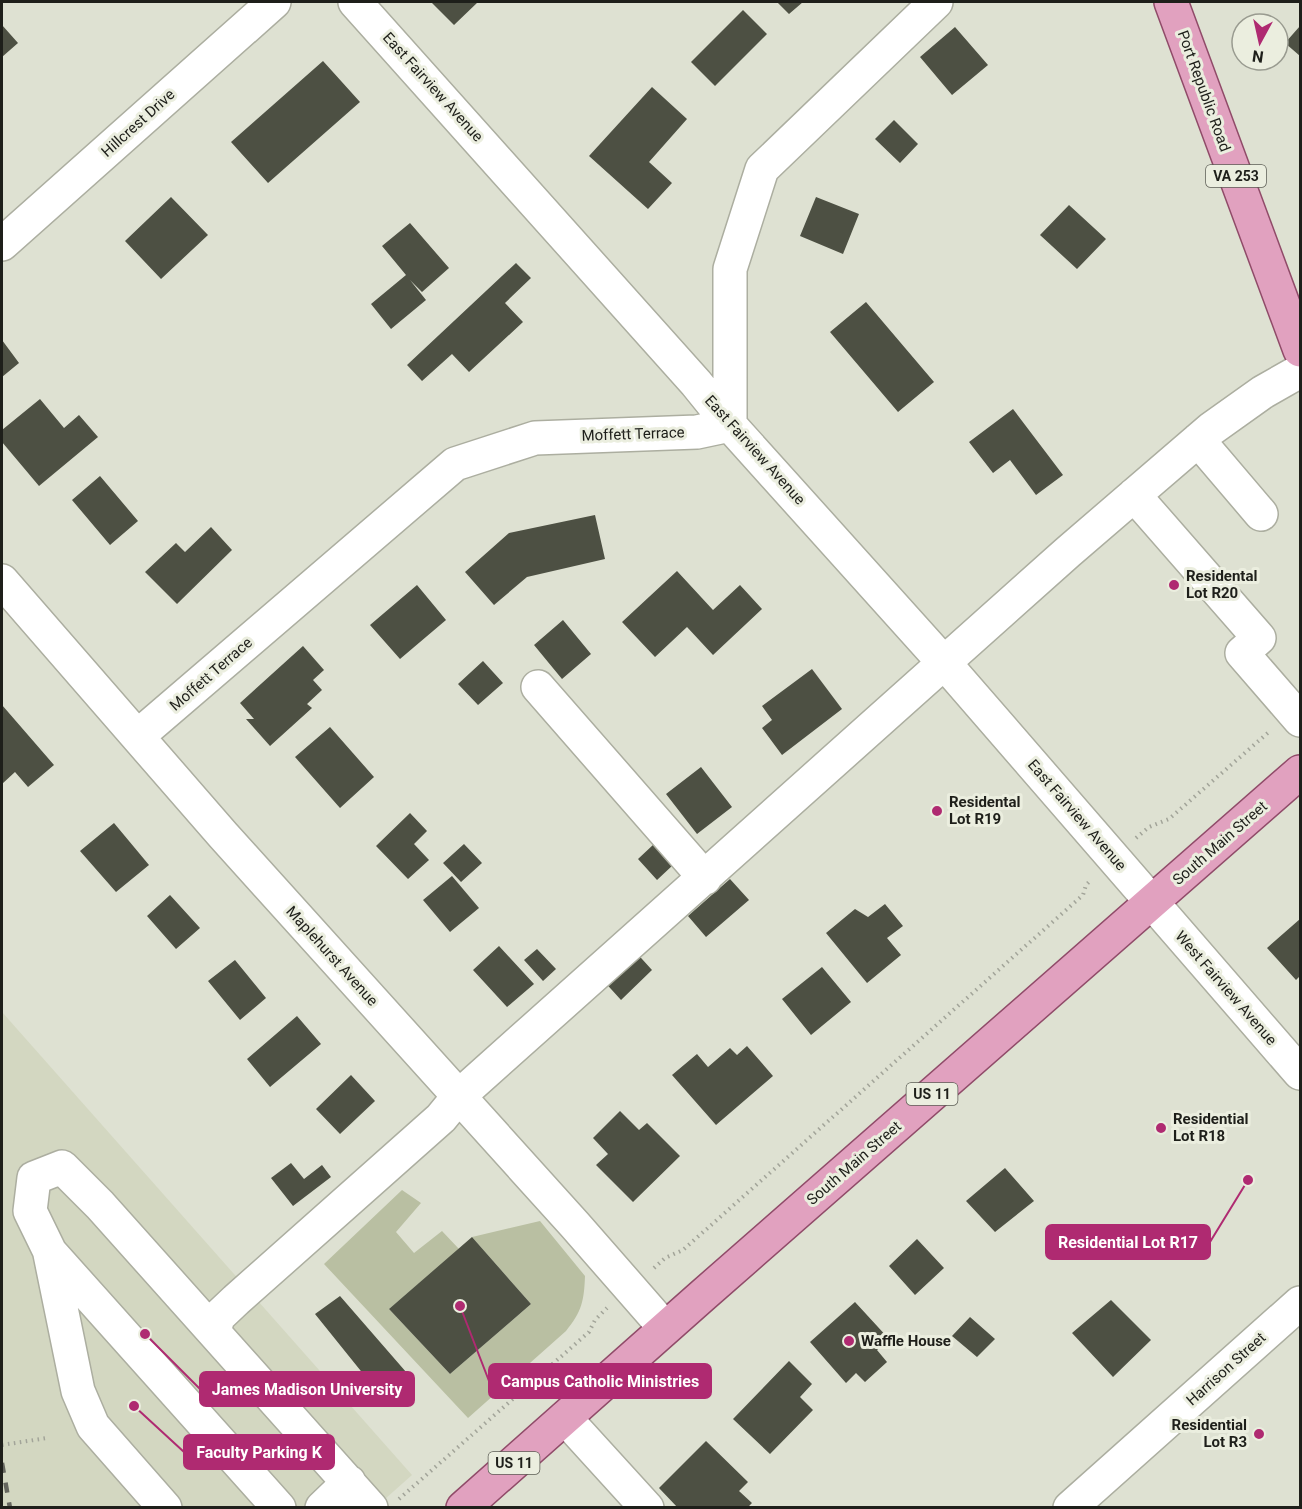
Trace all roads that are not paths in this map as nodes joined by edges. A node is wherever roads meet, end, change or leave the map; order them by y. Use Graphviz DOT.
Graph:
graph roads {
  1 [pos="274,2"];
  2 [pos="355,2"];
  3 [pos="936,2"];
  4 [pos="1171,2"];
  5 [pos="2,244"];
  6 [pos="1300,350"];
  7 [pos="1300,371"];
  8 [pos="730,425"];
  9 [pos="1198,440"];
  10 [pos="1134,495"];
  11 [pos="1261,514"];
  12 [pos="2,581"];
  13 [pos="944,662"];
  14 [pos="538,687"];
  15 [pos="1297,715"];
  16 [pos="138,736"];
  17 [pos="1300,772"];
  18 [pos="705,878"];
  19 [pos="1152,902"];
  20 [pos="1300,1073"];
  21 [pos="459,1096"];
  22 [pos="50,1252"];
  23 [pos="1300,1303"];
  24 [pos="665,1328"];
  25 [pos="214,1332"];
  26 [pos="565,1418"];
  27 [pos="349,1482"];
  28 [pos="385,1504"];
  29 [pos="165,1508"];
  30 [pos="279,1508"];
  31 [pos="322,1508"];
  32 [pos="463,1508"];
  33 [pos="647,1508"];
  34 [pos="1070,1508"];
  1 -- 5 [label="street, Hillcrest Drive"];
  2 -- 8 [label="street, East Fairview Avenue"];
  3 -- 8 [label="street"];
  4 -- 6 [label="main road, Port Republic Road / VA 253"];
  7 -- 9 [label="street"];
  8 -- 13 [label="street, East Fairview Avenue"];
  8 -- 16 [label="street, Moffett Terrace"];
  9 -- 10 [label="street"];
  9 -- 11 [label="street"];
  10 -- 13 [label="street"];
  10 -- 15 [label="street"];
  12 -- 16 [label="street, Maplehurst Avenue"];
  13 -- 18 [label="street"];
  13 -- 19 [label="street, East Fairview Avenue"];
  14 -- 18 [label="street"];
  16 -- 21 [label="street, Maplehurst Avenue"];
  17 -- 19 [label="main road, South Main Street / US 11"];
  18 -- 21 [label="street"];
  19 -- 20 [label="street, West Fairview Avenue"];
  19 -- 24 [label="main road, South Main Street / US 11"];
  21 -- 24 [label="street, Maplehurst Avenue"];
  21 -- 25 [label="street"];
  22 -- 25 [label="street"];
  22 -- 29 [label="street"];
  22 -- 30 [label="street"];
  23 -- 34 [label="street, Harrison Street"];
  24 -- 26 [label="main road, South Main Street / US 11"];
  25 -- 27 [label="street"];
  26 -- 32 [label="main road, South Main Street / US 11"];
  26 -- 33 [label="street"];
  27 -- 28 [label="street"];
  27 -- 31 [label="street"];
}
